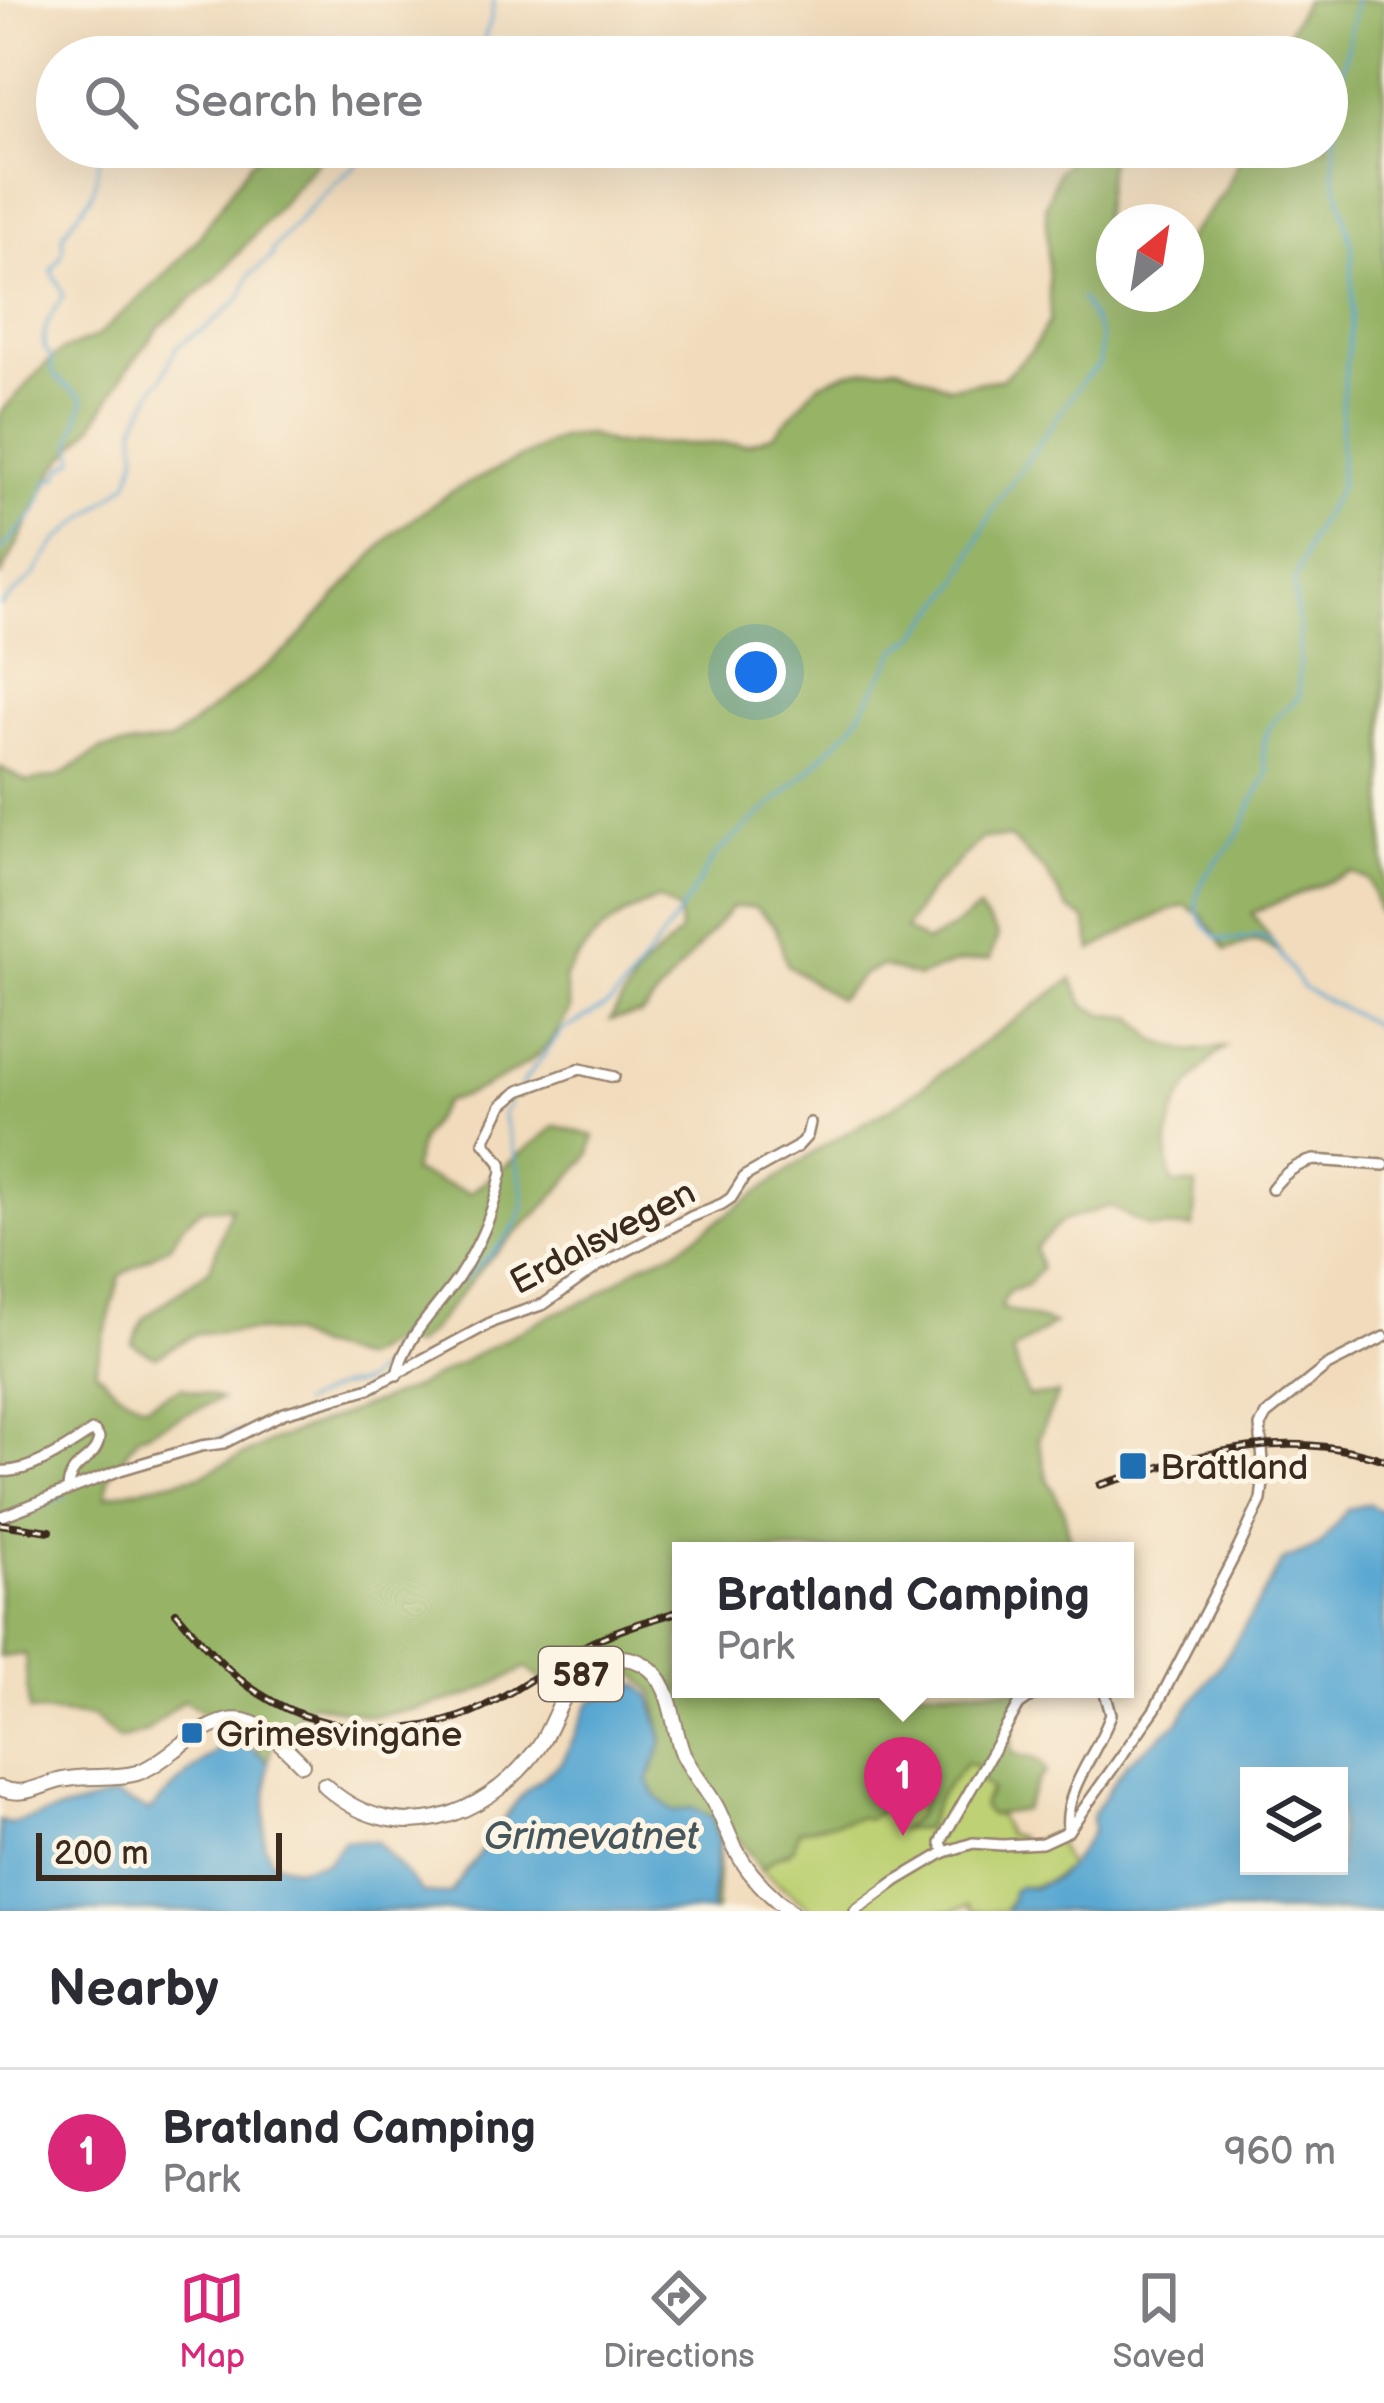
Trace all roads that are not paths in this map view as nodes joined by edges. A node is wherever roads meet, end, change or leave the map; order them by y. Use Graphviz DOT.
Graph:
graph roads {
  1 [pos="614,1077"];
  2 [pos="810,1123"];
  3 [pos="1384,1165"];
  4 [pos="1272,1189"];
  5 [pos="1384,1336"];
  6 [pos="397,1375"];
  7 [pos="0,1471"];
  8 [pos="68,1489"];
  9 [pos="0,1517"];
  10 [pos="1030,1698"];
  11 [pos="1107,1698"];
  12 [pos="302,1764"];
  13 [pos="324,1785"];
  14 [pos="0,1788"];
  15 [pos="1068,1831"];
  16 [pos="945,1852"];
  17 [pos="790,1911"];
  18 [pos="855,1911"];
  1 -- 6 [label="street, Erdalsvegen"];
  2 -- 6 [label="street, Erdalsvegen"];
  3 -- 4 [label="street"];
  5 -- 15 [label="street"];
  6 -- 8 [label="street, Erdalsvegen"];
  7 -- 8 [label="street"];
  8 -- 9 [label="street, Erdalsvegen"];
  10 -- 16 [label="street"];
  11 -- 15 [label="street"];
  12 -- 14 [label="main road"];
  13 -- 17 [label="main road, 587"];
  15 -- 16 [label="street"];
  16 -- 18 [label="street"];
}
